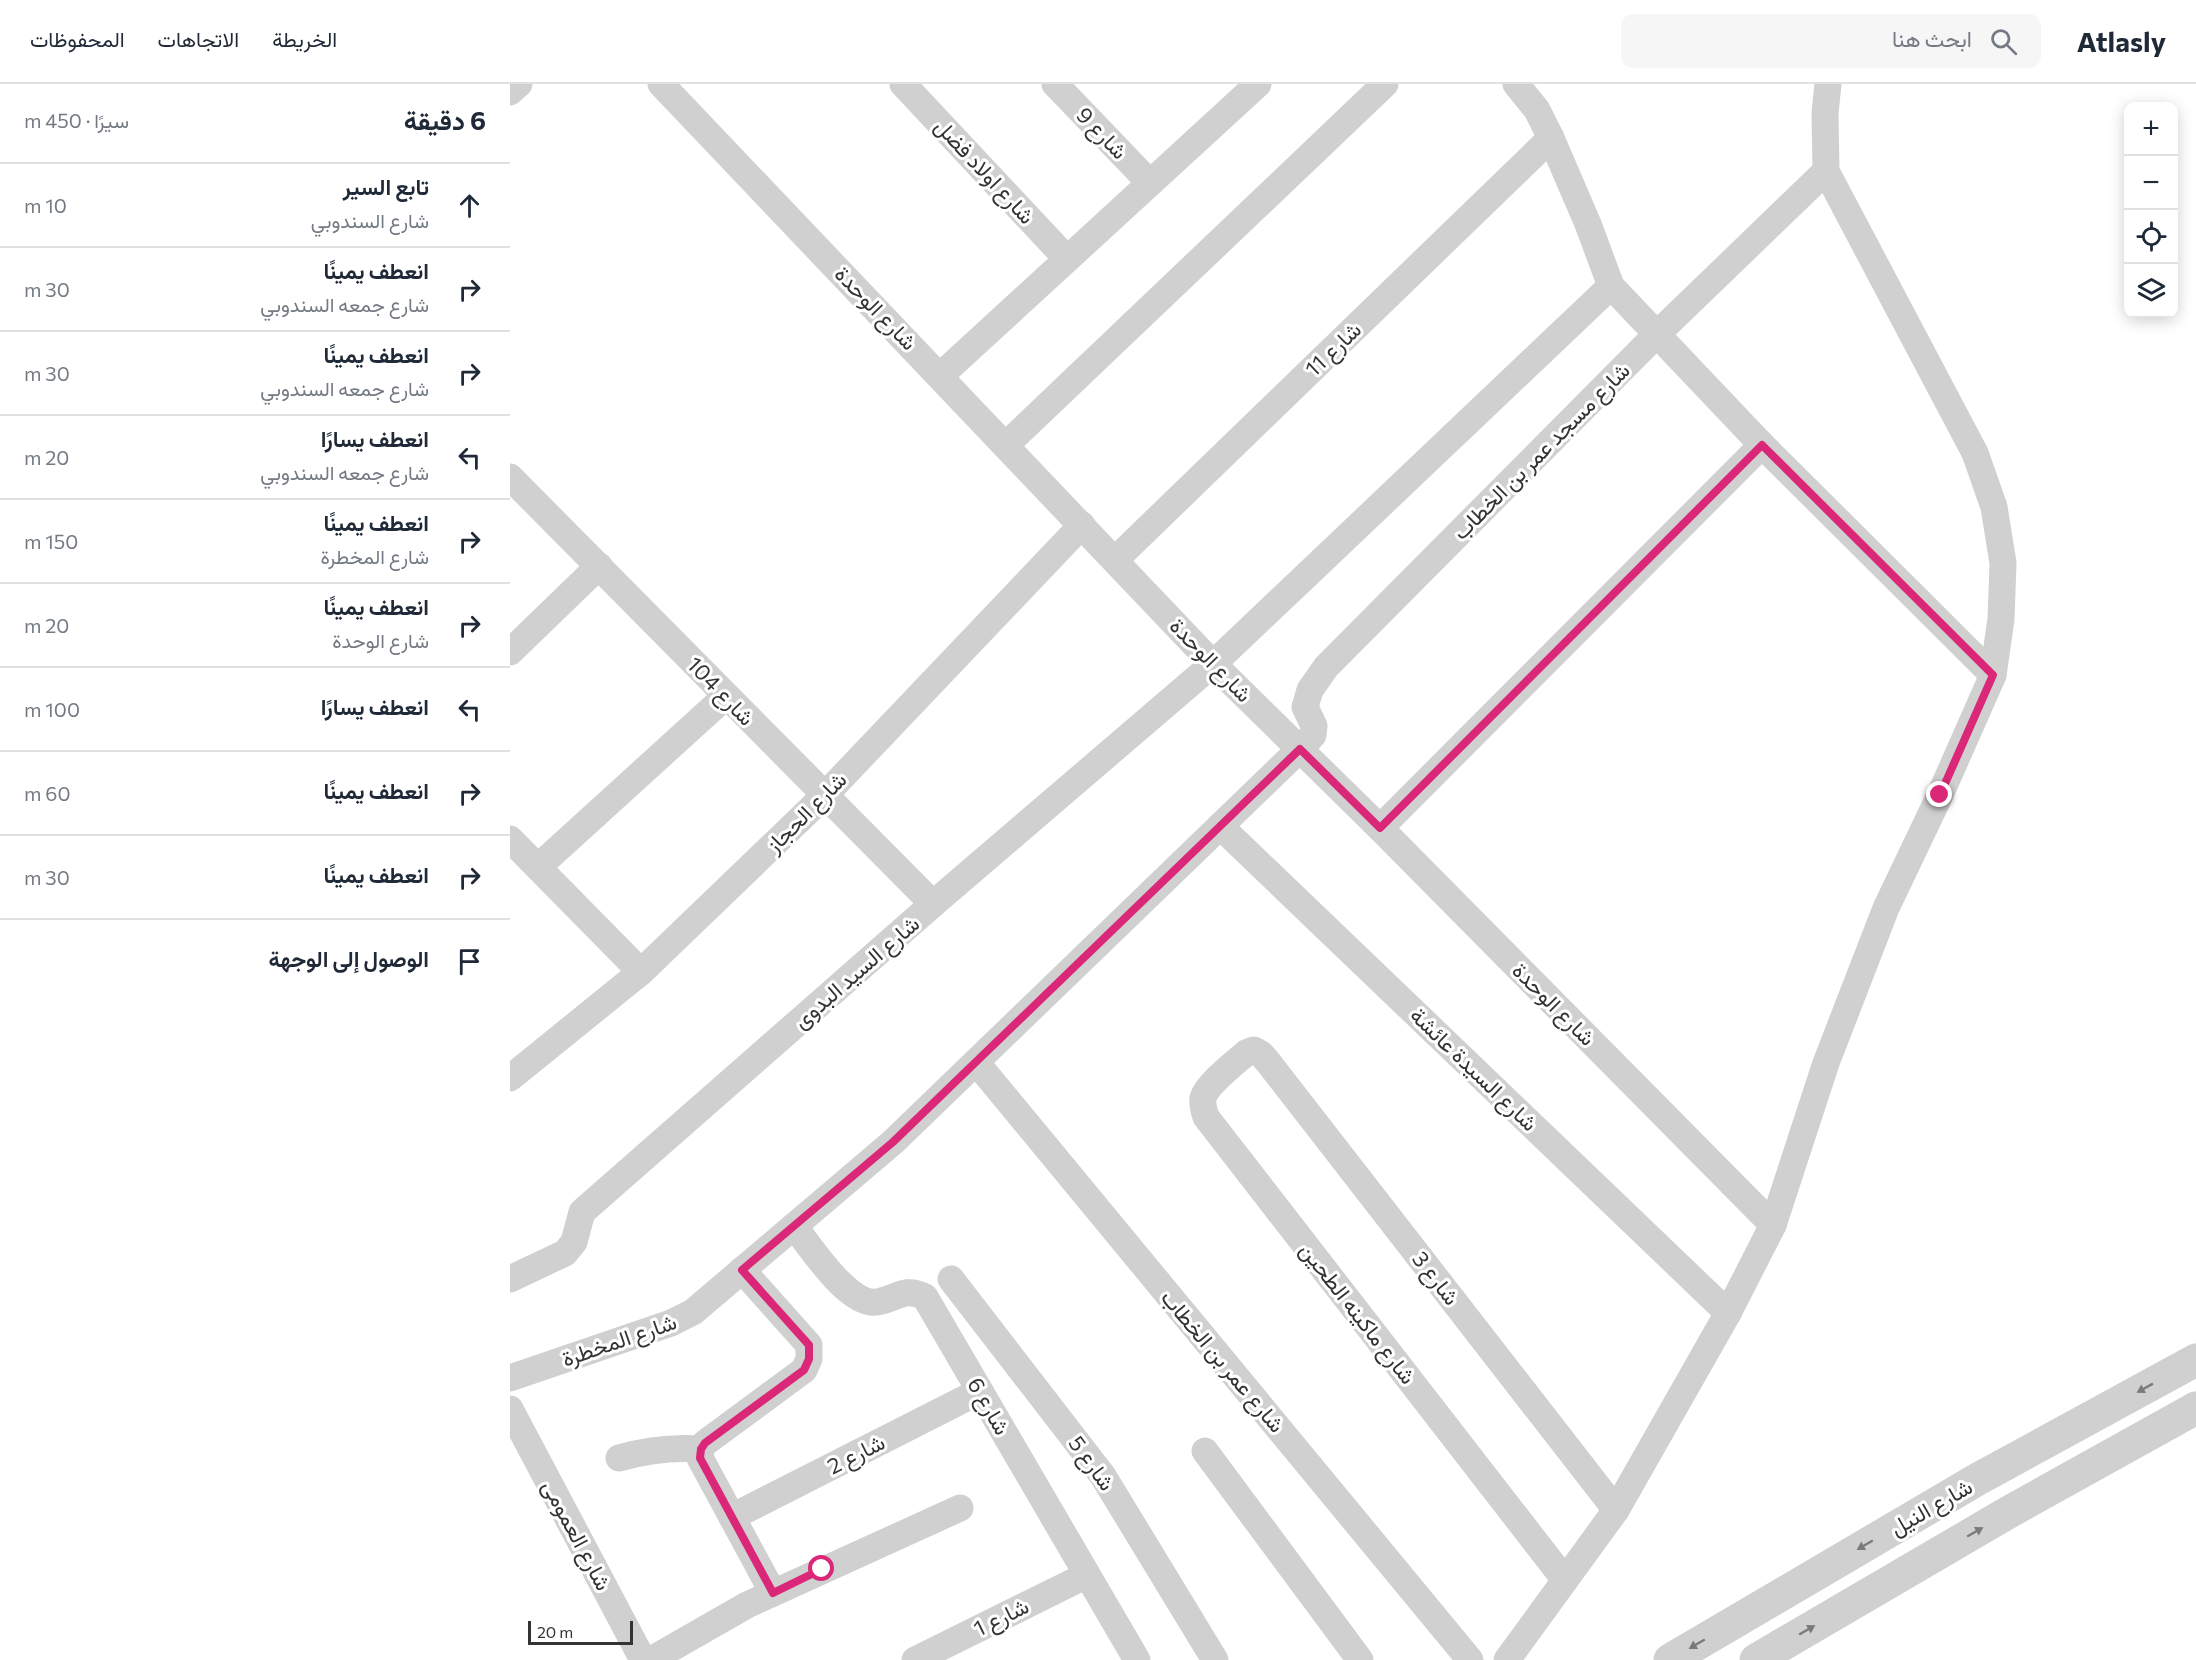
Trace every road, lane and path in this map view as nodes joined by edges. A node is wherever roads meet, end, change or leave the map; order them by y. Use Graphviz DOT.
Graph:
graph roads {
  1 [pos="519,84"];
  2 [pos="661,84"];
  3 [pos="903,84"];
  4 [pos="1055,84"];
  5 [pos="1258,84"];
  6 [pos="1385,84"];
  7 [pos="1516,84"];
  8 [pos="1828,84"];
  9 [pos="510,92"];
  10 [pos="1551,138"];
  11 [pos="1826,171"];
  12 [pos="1150,183"];
  13 [pos="1067,259"];
  14 [pos="1611,286"];
  15 [pos="1657,334"];
  16 [pos="940,376"];
  17 [pos="1006,445"];
  18 [pos="1762,445"];
  19 [pos="510,477"];
  20 [pos="1082,525"];
  21 [pos="1115,560"];
  22 [pos="599,566"];
  23 [pos="514,639"];
  24 [pos="1213,664"];
  25 [pos="1993,675"];
  26 [pos="726,696"];
  27 [pos="1300,749"];
  28 [pos="824,796"];
  29 [pos="1220,826"];
  30 [pos="1380,828"];
  31 [pos="510,839"];
  32 [pos="538,867"];
  33 [pos="933,904"];
  34 [pos="640,972"];
  35 [pos="1254,1050"];
  36 [pos="976,1062"];
  37 [pos="510,1078"];
  38 [pos="1773,1225"];
  39 [pos="794,1226"];
  40 [pos="742,1270"];
  41 [pos="951,1279"];
  42 [pos="510,1280"];
  43 [pos="1728,1313"];
  44 [pos="2196,1360"];
  45 [pos="510,1378"];
  46 [pos="980,1391"];
  47 [pos="2196,1408"];
  48 [pos="510,1409"];
  49 [pos="701,1449"];
  50 [pos="519,1450"];
  51 [pos="1205,1452"];
  52 [pos="620,1458"];
  53 [pos="960,1508"];
  54 [pos="1616,1510"];
  55 [pos="732,1517"];
  56 [pos="1087,1575"];
  57 [pos="1566,1580"];
  58 [pos="773,1593"];
  59 [pos="644,1660"];
  60 [pos="651,1660"];
  61 [pos="915,1660"];
  62 [pos="1137,1660"];
  63 [pos="1215,1660"];
  64 [pos="1360,1660"];
  65 [pos="1470,1660"];
  66 [pos="1507,1660"];
  67 [pos="1670,1660"];
  68 [pos="1756,1660"];
  1 -- 9 [label="street"];
  2 -- 16 [label="street, شارع الوحدة"];
  3 -- 13 [label="street, شارع اولاد فضل"];
  4 -- 12 [label="street, شارع 9"];
  5 -- 12 [label="street"];
  6 -- 17 [label="street"];
  7 -- 10 [label="street"];
  8 -- 11 [label="street"];
  10 -- 14 [label="street"];
  10 -- 21 [label="street, شارع 11"];
  11 -- 15 [label="street, شارع مسجد عمر بن الخطاب"];
  11 -- 25 [label="street"];
  12 -- 13 [label="street"];
  13 -- 16 [label="street"];
  14 -- 15 [label="street"];
  14 -- 24 [label="street, شارع السيد البدوى"];
  15 -- 18 [label="street"];
  15 -- 27 [label="street, شارع مسجد عمر بن الخطاب"];
  16 -- 17 [label="street, شارع الوحدة"];
  17 -- 20 [label="street, شارع الوحدة"];
  18 -- 25 [label="street"];
  18 -- 30 [label="street"];
  19 -- 22 [label="street, شارع 104"];
  20 -- 21 [label="street, شارع الوحدة"];
  20 -- 28 [label="street, شارع الحجاز"];
  21 -- 24 [label="street, شارع الوحدة"];
  22 -- 23 [label="street"];
  22 -- 26 [label="street, شارع 104"];
  24 -- 27 [label="street, شارع الوحدة"];
  24 -- 33 [label="street, شارع السيد البدوى"];
  25 -- 38 [label="street"];
  26 -- 28 [label="street, شارع 104"];
  26 -- 32 [label="street"];
  27 -- 29 [label="street, شارع المخطرة"];
  27 -- 30 [label="street, شارع الوحدة"];
  28 -- 33 [label="street, شارع 104"];
  28 -- 34 [label="street, شارع الحجاز"];
  29 -- 36 [label="street, شارع المخطرة"];
  29 -- 43 [label="street, شارع السيدة عائشة"];
  30 -- 38 [label="street, شارع الوحدة"];
  31 -- 32 [label="street"];
  32 -- 34 [label="street"];
  33 -- 42 [label="street, شارع السيد البدوى"];
  34 -- 37 [label="street, شارع الحجاز"];
  35 -- 54 [label="street, شارع 3"];
  35 -- 57 [label="street, شارع ماكينه الطحين"];
  36 -- 39 [label="street, شارع المخطرة"];
  36 -- 65 [label="street, شارع عمر بن الخطاب"];
  38 -- 43 [label="street"];
  39 -- 40 [label="street, شارع المخطرة"];
  39 -- 46 [label="street, شارع 6"];
  40 -- 45 [label="street, شارع المخطرة"];
  40 -- 49 [label="street"];
  41 -- 63 [label="street, شارع 5"];
  43 -- 54 [label="street"];
  44 -- 67 [label="street, شارع النيل, one-way"];
  46 -- 55 [label="street, شارع 2"];
  46 -- 56 [label="street, شارع 6"];
  68 -- 47 [label="street, شارع النيل, one-way"];
  48 -- 50 [label="street, شارع العمومى"];
  49 -- 52 [label="street"];
  49 -- 55 [label="street"];
  50 -- 59 [label="street, شارع العمومى"];
  51 -- 64 [label="street"];
  53 -- 58 [label="street"];
  54 -- 57 [label="street"];
  55 -- 58 [label="street"];
  56 -- 61 [label="street, شارع 1"];
  56 -- 62 [label="street, شارع 6"];
  57 -- 66 [label="street"];
  58 -- 60 [label="street"];
}
